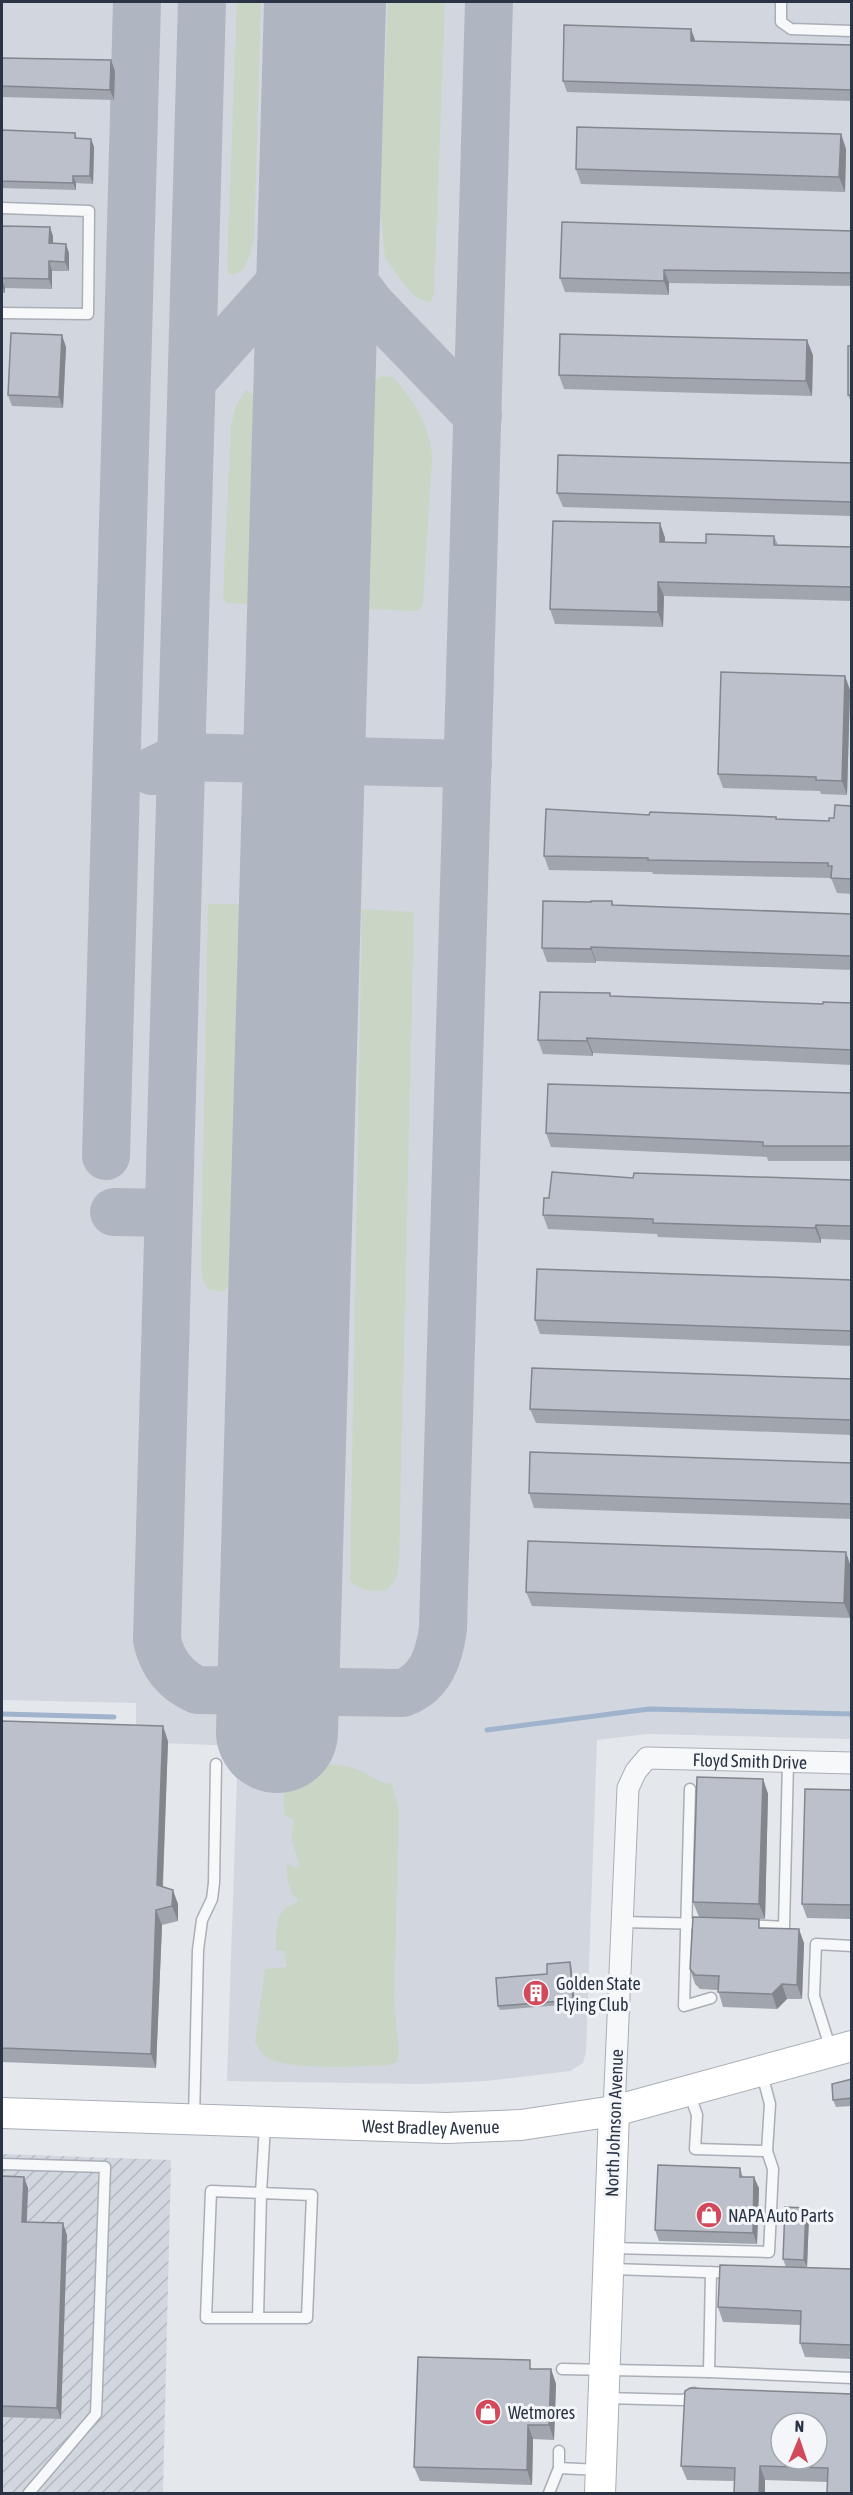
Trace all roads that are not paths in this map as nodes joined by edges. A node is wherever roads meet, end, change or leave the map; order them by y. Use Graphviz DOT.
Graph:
graph roads {
  1 [pos="781,2"];
  2 [pos="852,31"];
  3 [pos="2,208"];
  4 [pos="2,313"];
  5 [pos="647,1758"];
  6 [pos="788,1762"];
  7 [pos="852,1763"];
  8 [pos="216,1764"];
  9 [pos="690,1789"];
  10 [pos="622,1922"];
  11 [pos="686,1923"];
  12 [pos="718,1924"];
  13 [pos="740,1925"];
  14 [pos="852,1946"];
  15 [pos="711,1998"];
  16 [pos="841,2049"];
  17 [pos="762,2071"];
  18 [pos="688,2091"];
  19 [pos="614,2111"];
  20 [pos="2,2113"];
  21 [pos="194,2119"];
  22 [pos="266,2122"];
  23 [pos="767,2151"];
  24 [pos="2,2164"];
  25 [pos="261,2193"];
  26 [pos="609,2258"];
  27 [pos="711,2272"];
  28 [pos="746,2273"];
  29 [pos="258,2318"];
  30 [pos="562,2369"];
  31 [pos="709,2372"];
  32 [pos="852,2378"];
  33 [pos="604,2384"];
  34 [pos="709,2390"];
  35 [pos="559,2451"];
  36 [pos="559,2468"];
  37 [pos="601,2482"];
  38 [pos="28,2493"];
  39 [pos="549,2493"];
  1 -- 2 [label="lane"];
  3 -- 4 [label="lane"];
  5 -- 6 [label="street, Floyd Smith Drive"];
  5 -- 10 [label="street, North Johnson Avenue"];
  6 -- 7 [label="street, Floyd Smith Drive"];
  6 -- 13 [label="lane"];
  8 -- 21 [label="lane"];
  9 -- 11 [label="lane"];
  10 -- 11 [label="lane"];
  10 -- 19 [label="street, North Johnson Avenue"];
  11 -- 12 [label="lane"];
  11 -- 15 [label="lane"];
  14 -- 16 [label="lane"];
  16 -- 17 [label="main road, West Bradley Avenue"];
  17 -- 18 [label="main road, West Bradley Avenue"];
  17 -- 23 [label="lane"];
  18 -- 19 [label="main road, West Bradley Avenue"];
  18 -- 23 [label="lane"];
  19 -- 22 [label="main road, West Bradley Avenue"];
  19 -- 26 [label="main road, North Johnson Avenue"];
  20 -- 21 [label="main road, West Bradley Avenue"];
  21 -- 22 [label="main road, West Bradley Avenue"];
  22 -- 25 [label="lane"];
  23 -- 26 [label="lane"];
  24 -- 38 [label="lane"];
  25 -- 29 [label="lane"];
  25 -- 29 [label="lane"];
  25 -- 29 [label="lane"];
  26 -- 27 [label="lane"];
  26 -- 33 [label="main road, North Johnson Avenue"];
  27 -- 28 [label="lane"];
  27 -- 31 [label="lane"];
  30 -- 33 [label="lane"];
  31 -- 32 [label="lane"];
  31 -- 33 [label="lane"];
  33 -- 34 [label="lane"];
  33 -- 37 [label="main road, North Johnson Avenue"];
  35 -- 36 [label="lane"];
  36 -- 37 [label="lane"];
  36 -- 39 [label="lane"];
}
